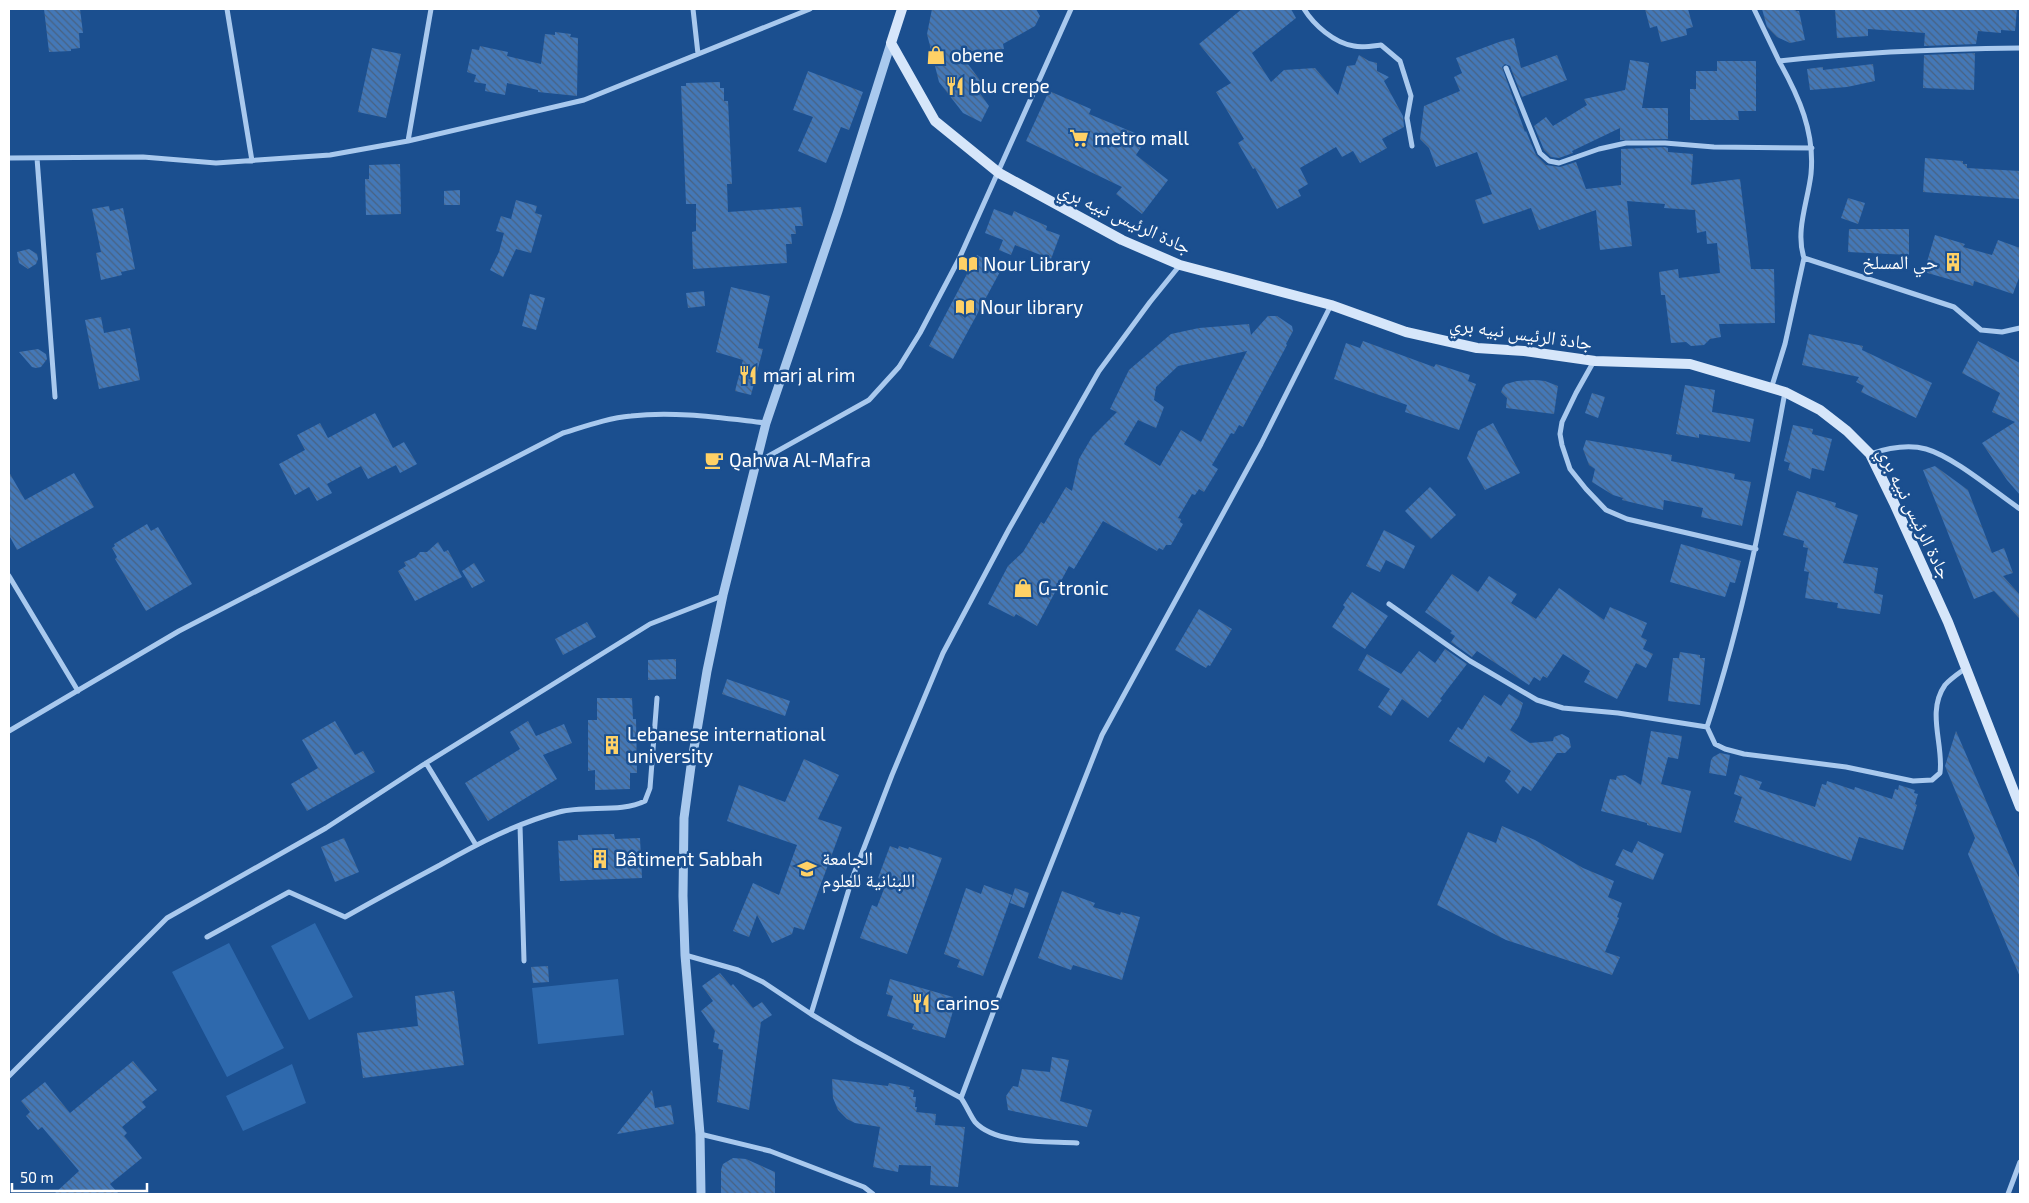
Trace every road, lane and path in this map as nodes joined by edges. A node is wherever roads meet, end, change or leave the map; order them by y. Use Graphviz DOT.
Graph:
graph roads {
  1 [pos="227,9"];
  2 [pos="431,9"];
  3 [pos="693,9"];
  4 [pos="810,9"];
  5 [pos="902,9"];
  6 [pos="1071,9"];
  7 [pos="1304,9"];
  8 [pos="1754,9"];
  9 [pos="891,43"];
  10 [pos="2020,48"];
  11 [pos="698,54"];
  12 [pos="1779,61"];
  13 [pos="1506,68"];
  14 [pos="408,141"];
  15 [pos="1412,146"];
  16 [pos="1812,148"];
  17 [pos="9,158"];
  18 [pos="37,158"];
  19 [pos="252,161"];
  20 [pos="999,173"];
  21 [pos="1804,258"];
  22 [pos="1180,265"];
  23 [pos="1331,306"];
  24 [pos="2020,328"];
  25 [pos="1595,361"];
  26 [pos="1771,389"];
  27 [pos="1785,392"];
  28 [pos="55,397"];
  29 [pos="766,423"];
  30 [pos="1870,454"];
  31 [pos="756,463"];
  32 [pos="2020,509"];
  33 [pos="1756,549"];
  34 [pos="9,576"];
  35 [pos="723,596"];
  36 [pos="1389,604"];
  37 [pos="1966,668"];
  38 [pos="78,691"];
  39 [pos="657,698"];
  40 [pos="1707,727"];
  41 [pos="9,731"];
  42 [pos="426,762"];
  43 [pos="2020,807"];
  44 [pos="520,825"];
  45 [pos="476,845"];
  46 [pos="207,937"];
  47 [pos="685,955"];
  48 [pos="524,961"];
  49 [pos="811,1014"];
  50 [pos="9,1076"];
  51 [pos="961,1098"];
  52 [pos="700,1134"];
  53 [pos="1077,1143"];
  54 [pos="2020,1162"];
  55 [pos="701,1194"];
  56 [pos="873,1194"];
  57 [pos="2008,1194"];
  1 -- 19 [label="street"];
  2 -- 14 [label="street"];
  3 -- 11 [label="street"];
  4 -- 11 [label="street"];
  5 -- 9 [label="main road"];
  6 -- 20 [label="street"];
  7 -- 15 [label="street"];
  8 -- 12 [label="street"];
  9 -- 20 [label="main road, جادة الرئيس نبيه بري"];
  9 -- 29 [label="street"];
  10 -- 12 [label="street"];
  11 -- 14 [label="street"];
  12 -- 16 [label="street"];
  13 -- 16 [label="street"];
  14 -- 19 [label="street"];
  16 -- 21 [label="street"];
  17 -- 18 [label="street"];
  18 -- 19 [label="street"];
  18 -- 28 [label="street"];
  20 -- 22 [label="main road, جادة الرئيس نبيه بري"];
  20 -- 31 [label="street"];
  21 -- 24 [label="street"];
  21 -- 26 [label="street"];
  22 -- 23 [label="main road, جادة الرئيس نبيه بري"];
  22 -- 49 [label="street"];
  23 -- 25 [label="main road, جادة الرئيس نبيه بري"];
  23 -- 51 [label="street"];
  25 -- 26 [label="main road, جادة الرئيس نبيه بري"];
  25 -- 33 [label="street"];
  26 -- 27 [label="main road, جادة الرئيس نبيه بري"];
  27 -- 30 [label="main road, جادة الرئيس نبيه بري"];
  27 -- 33 [label="street"];
  29 -- 31 [label="street"];
  29 -- 38 [label="street"];
  30 -- 32 [label="street"];
  30 -- 37 [label="main road, جادة الرئيس نبيه بري"];
  31 -- 35 [label="street"];
  33 -- 40 [label="street"];
  34 -- 38 [label="street"];
  35 -- 42 [label="street"];
  35 -- 47 [label="street"];
  36 -- 40 [label="street"];
  37 -- 40 [label="street"];
  37 -- 43 [label="main road, جادة الرئيس نبيه بري"];
  38 -- 41 [label="street"];
  39 -- 44 [label="street"];
  42 -- 45 [label="street"];
  42 -- 50 [label="street"];
  44 -- 45 [label="street"];
  44 -- 48 [label="street"];
  45 -- 46 [label="street"];
  47 -- 49 [label="street"];
  47 -- 52 [label="street"];
  49 -- 51 [label="street"];
  51 -- 53 [label="street"];
  52 -- 55 [label="street"];
  52 -- 56 [label="street"];
  54 -- 57 [label="street"];
}
